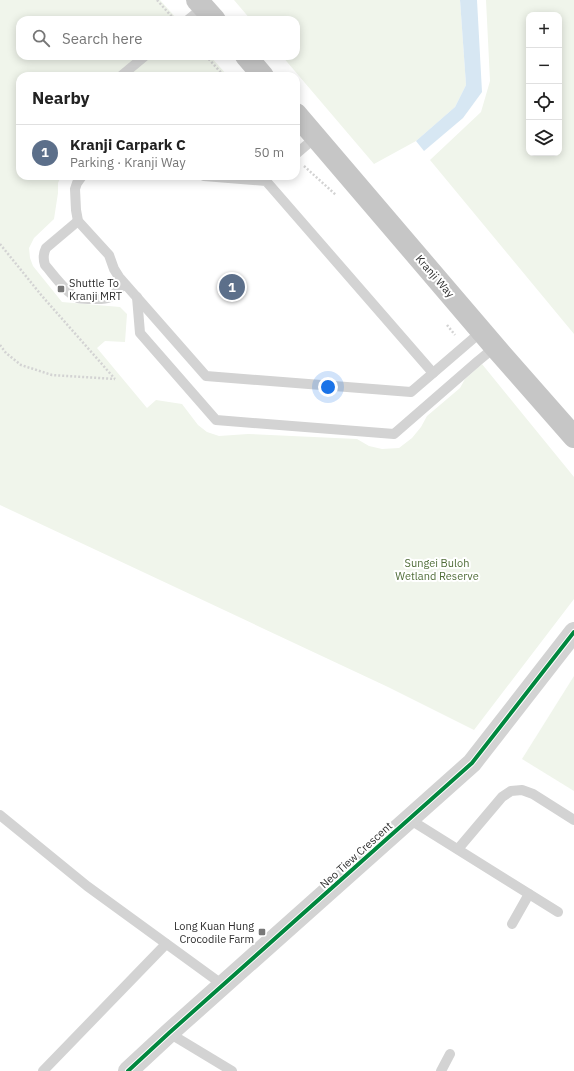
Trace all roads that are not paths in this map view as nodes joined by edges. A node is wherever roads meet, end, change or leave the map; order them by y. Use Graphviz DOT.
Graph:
graph roads {
  1 [pos="140,60"];
  2 [pos="249,60"];
  3 [pos="125,72"];
  4 [pos="260,72"];
  5 [pos="300,119"];
  6 [pos="316,137"];
  7 [pos="300,151"];
  8 [pos="79,180"];
  9 [pos="271,180"];
  10 [pos="78,221"];
  11 [pos="124,284"];
  12 [pos="137,297"];
  13 [pos="489,339"];
  14 [pos="433,373"];
  15 [pos="574,438"];
  16 [pos="574,632"];
  17 [pos="0,815"];
  18 [pos="409,819"];
  19 [pos="574,820"];
  20 [pos="458,849"];
  21 [pos="529,894"];
  22 [pos="558,912"];
  23 [pos="512,924"];
  24 [pos="166,944"];
  25 [pos="223,985"];
  26 [pos="169,1033"];
  27 [pos="450,1054"];
  28 [pos="43,1071"];
  29 [pos="128,1071"];
  30 [pos="232,1071"];
  31 [pos="441,1071"];
  1 -- 3 [label="lane"];
  2 -- 4 [label="main road"];
  5 -- 6 [label="main road, Kranji Way"];
  6 -- 7 [label="lane"];
  6 -- 13 [label="main road, Kranji Way"];
  8 -- 10 [label="lane"];
  9 -- 14 [label="lane"];
  10 -- 11 [label="lane"];
  10 -- 11 [label="lane"];
  11 -- 12 [label="lane"];
  12 -- 13 [label="lane"];
  12 -- 14 [label="lane"];
  13 -- 14 [label="lane"];
  13 -- 15 [label="main road, Kranji Way"];
  16 -- 18 [label="street, Neo Tiew Crescent"];
  17 -- 24 [label="lane"];
  18 -- 20 [label="lane"];
  18 -- 25 [label="street, Neo Tiew Crescent"];
  19 -- 20 [label="lane"];
  20 -- 21 [label="lane"];
  21 -- 22 [label="lane"];
  21 -- 23 [label="lane"];
  24 -- 25 [label="lane"];
  24 -- 28 [label="lane"];
  25 -- 26 [label="street, Neo Tiew Crescent"];
  26 -- 29 [label="street, Neo Tiew Crescent"];
  26 -- 30 [label="lane"];
  27 -- 31 [label="lane"];
}
